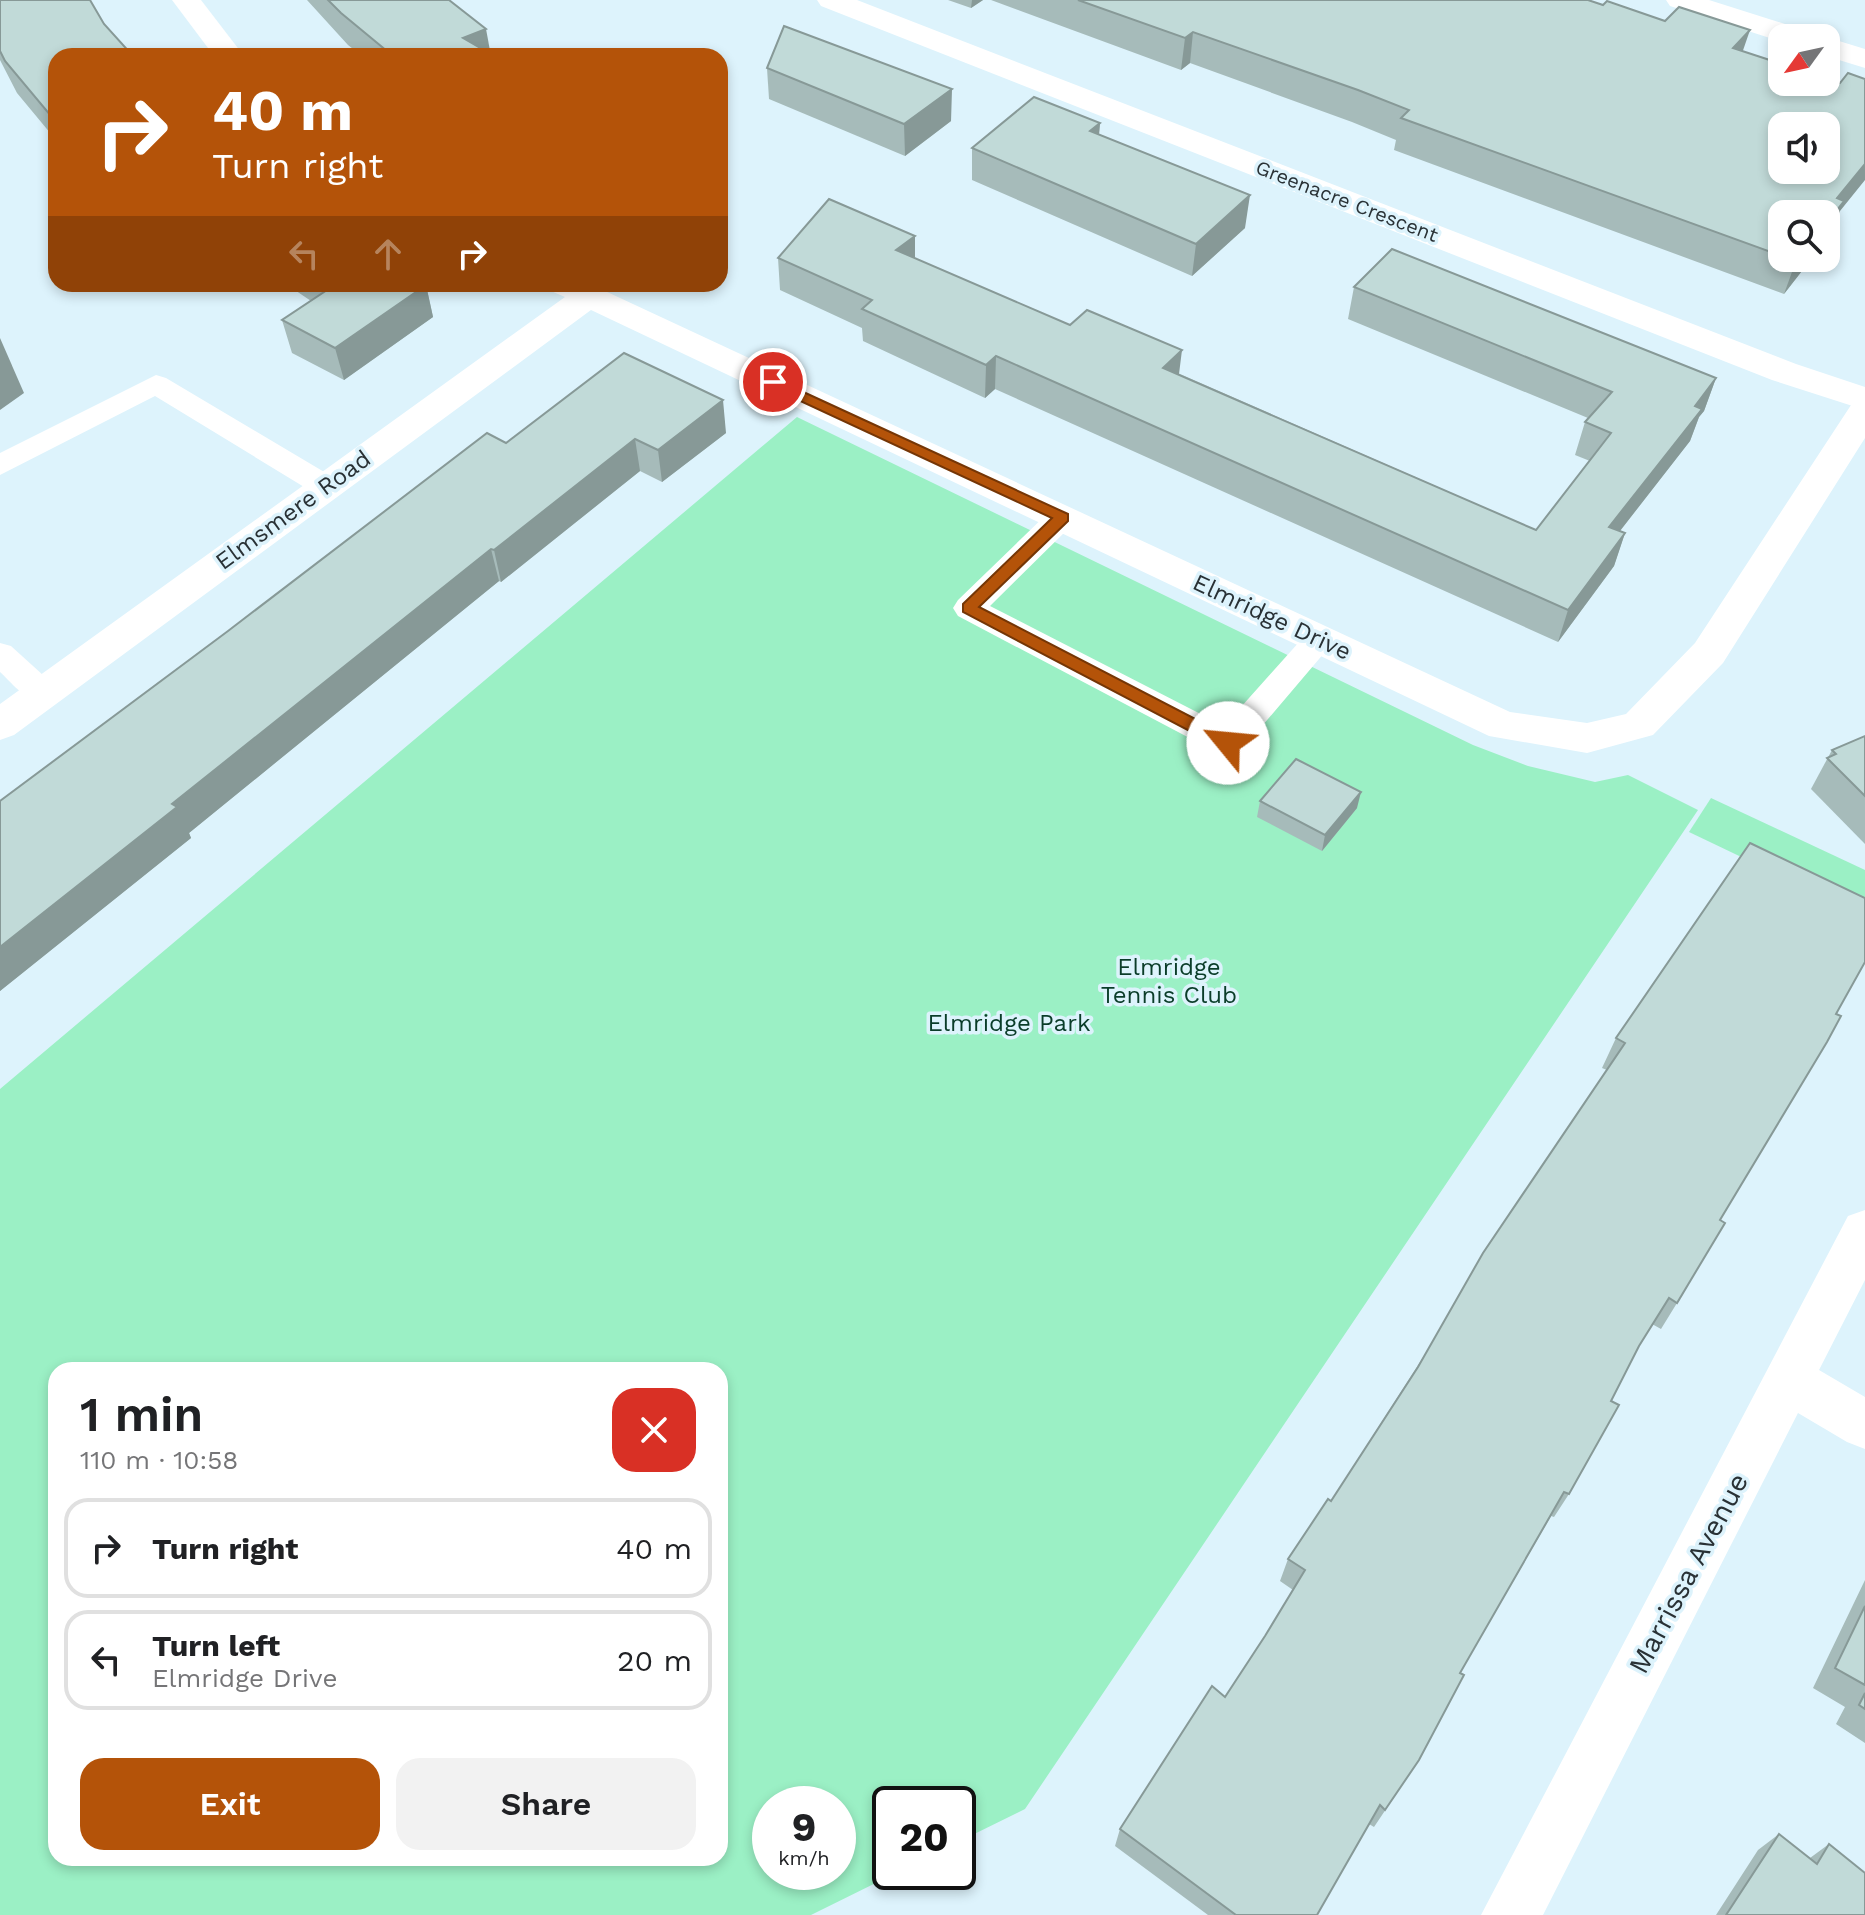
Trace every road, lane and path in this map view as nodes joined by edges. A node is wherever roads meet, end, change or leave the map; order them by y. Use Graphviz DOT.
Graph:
graph roads {
  1 [pos="186,0"];
  2 [pos="831,0"];
  3 [pos="1680,0"];
  4 [pos="1768,28"];
  5 [pos="223,48"];
  6 [pos="1840,51"];
  7 [pos="1865,59"];
  8 [pos="573,292"];
  9 [pos="580,292"];
  10 [pos="1865,399"];
  11 [pos="1865,410"];
  12 [pos="0,465"];
  13 [pos="325,486"];
  14 [pos="1062,517"];
  15 [pos="1320,639"];
  16 [pos="0,654"];
  17 [pos="43,693"];
  18 [pos="0,725"];
  19 [pos="1865,1231"];
  20 [pos="1789,1380"];
  21 [pos="1865,1425"];
  22 [pos="1511,1915"];
  1 -- 5 [label="street"];
  2 -- 10 [label="street, Greenacre Crescent"];
  3 -- 4 [label="street"];
  6 -- 7 [label="street"];
  8 -- 13 [label="street, Elmsmere Road"];
  9 -- 14 [label="street, Elmridge Drive"];
  11 -- 15 [label="street, Elmridge Drive"];
  12 -- 13 [label="lane"];
  13 -- 17 [label="street, Elmsmere Road"];
  14 -- 15 [label="street, Elmridge Drive"];
  14 -- 15 [label="lane"];
  16 -- 17 [label="lane"];
  17 -- 18 [label="street, Elmsmere Road"];
  19 -- 20 [label="street, Marrissa Avenue"];
  20 -- 21 [label="street"];
  20 -- 22 [label="street, Marrissa Avenue"];
}
